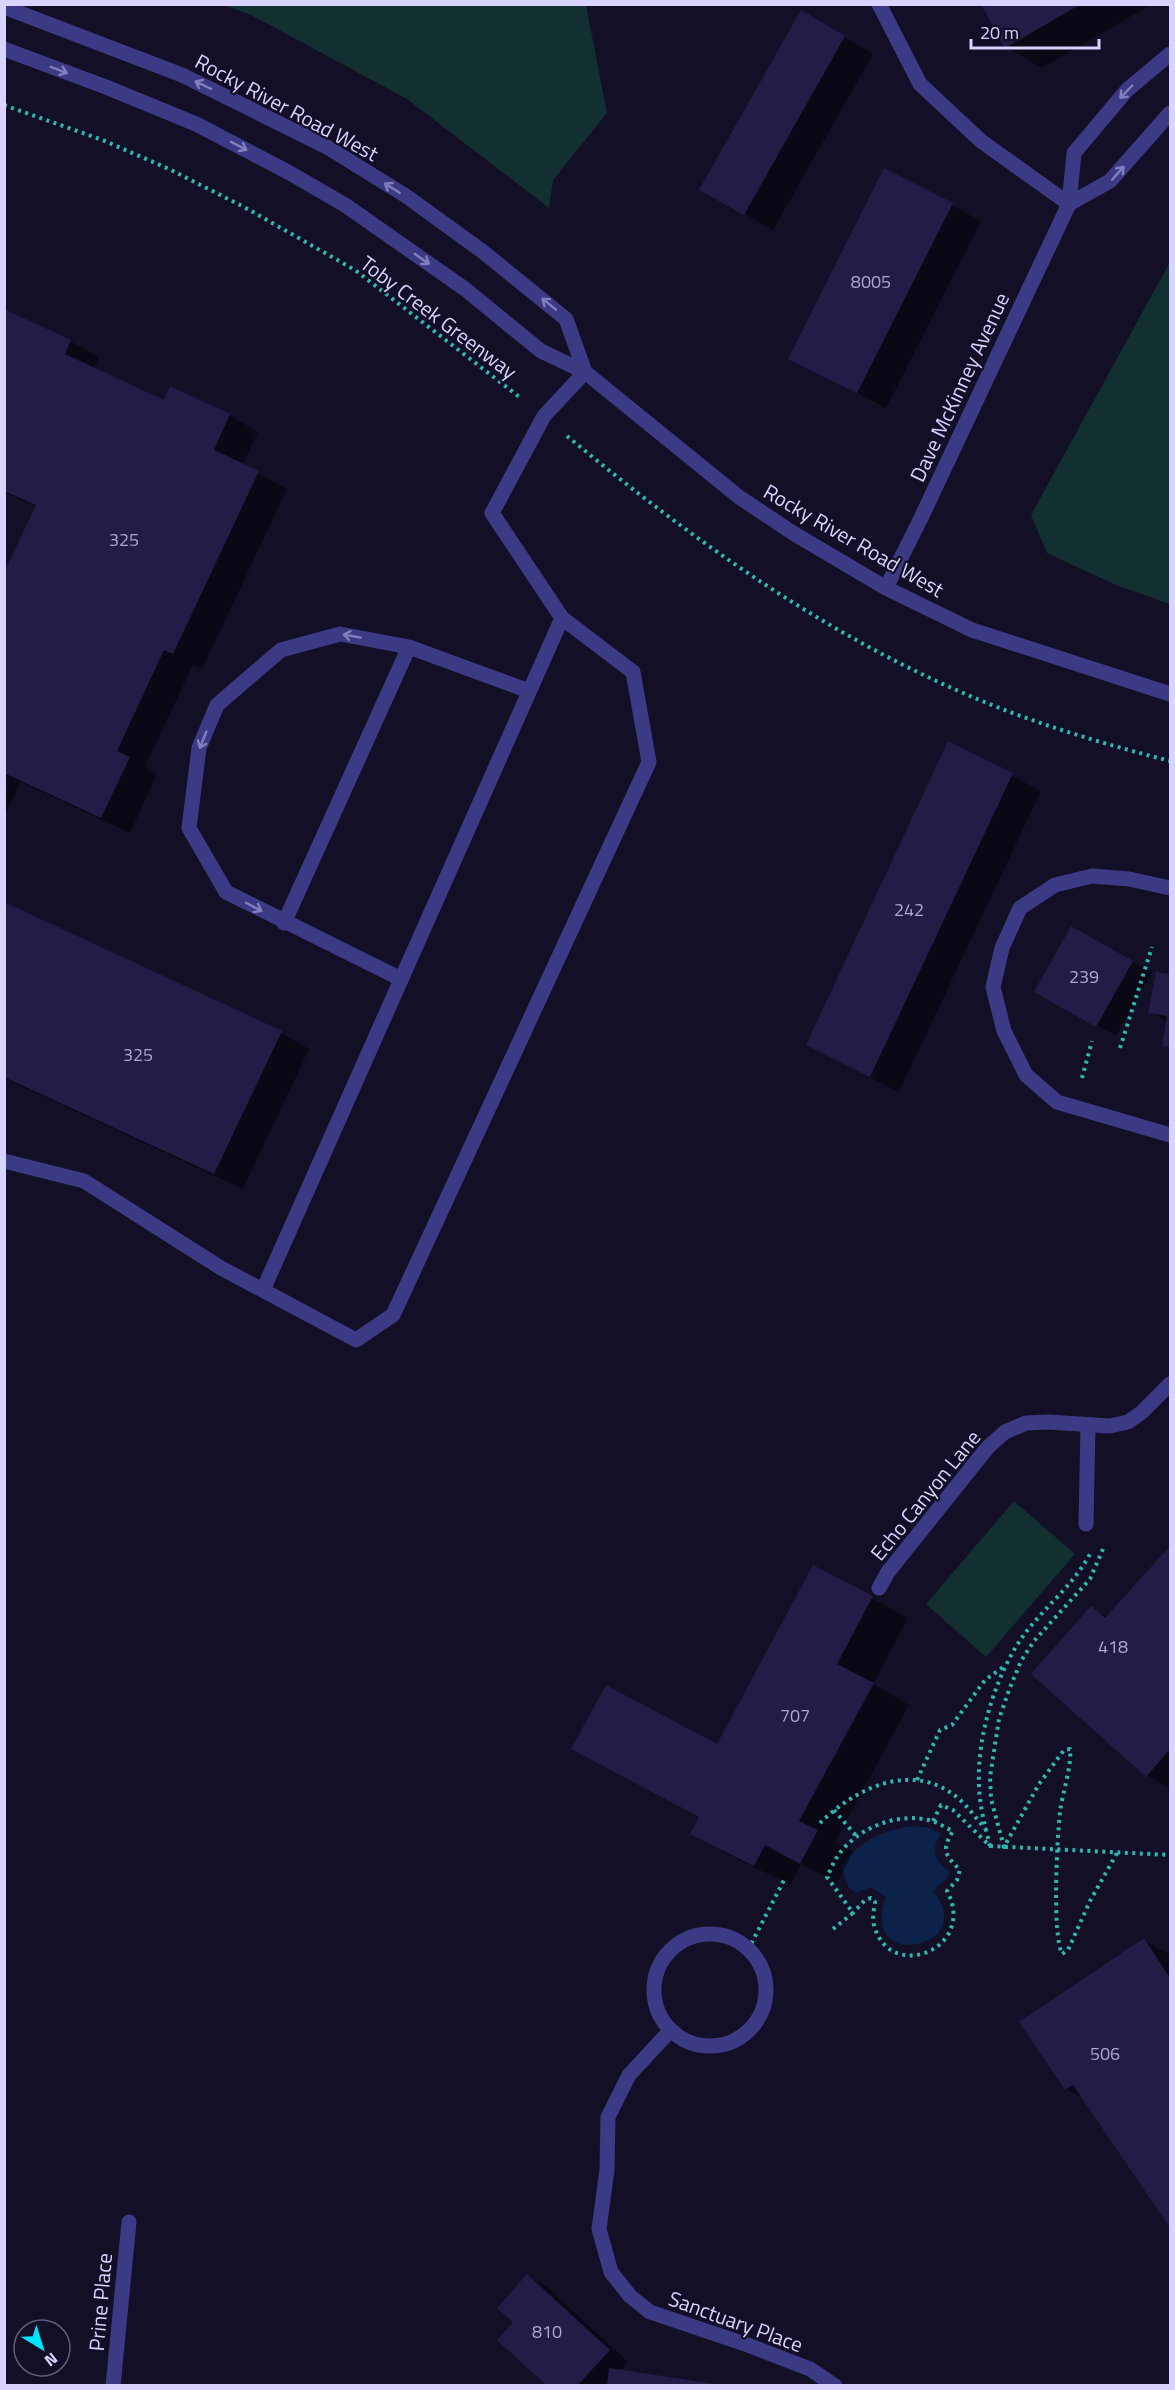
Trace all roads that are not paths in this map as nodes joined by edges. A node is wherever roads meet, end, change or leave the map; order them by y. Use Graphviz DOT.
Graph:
graph roads {
  1 [pos="879,4"];
  2 [pos="4,7"];
  3 [pos="4,49"];
  4 [pos="1170,54"];
  5 [pos="1170,112"];
  6 [pos="1069,204"];
  7 [pos="585,372"];
  8 [pos="886,588"];
  9 [pos="562,618"];
  10 [pos="409,647"];
  11 [pos="529,691"];
  12 [pos="1170,694"];
  13 [pos="1170,888"];
  14 [pos="284,923"];
  15 [pos="401,979"];
  16 [pos="1170,1135"];
  17 [pos="4,1161"];
  18 [pos="263,1290"];
  19 [pos="1170,1384"];
  20 [pos="1088,1425"];
  21 [pos="1086,1524"];
  22 [pos="879,1588"];
  23 [pos="670,2031"];
  24 [pos="129,2222"];
  25 [pos="113,2385"];
  26 [pos="835,2385"];
  1 -- 6 [label="street"];
  7 -- 2 [label="street, Rocky River Road West, one-way"];
  3 -- 7 [label="street, Rocky River Road West, one-way"];
  4 -- 6 [label="street, Dave McKinney Avenue, one-way"];
  6 -- 5 [label="street, one-way"];
  6 -- 8 [label="street, Dave McKinney Avenue"];
  7 -- 8 [label="street, Rocky River Road West"];
  7 -- 9 [label="street"];
  8 -- 12 [label="street, Rocky River Road West"];
  9 -- 11 [label="street"];
  9 -- 18 [label="street"];
  10 -- 11 [label="street"];
  10 -- 14 [label="street"];
  10 -- 14 [label="street, one-way"];
  11 -- 15 [label="street"];
  13 -- 16 [label="street"];
  14 -- 15 [label="street"];
  15 -- 18 [label="street"];
  17 -- 18 [label="street"];
  19 -- 20 [label="street, Echo Canyon Lane"];
  20 -- 21 [label="street"];
  20 -- 22 [label="street, Echo Canyon Lane"];
  23 -- 23 [label="street"];
  23 -- 26 [label="street, Sanctuary Place"];
  24 -- 25 [label="street, Prine Place"];
}
